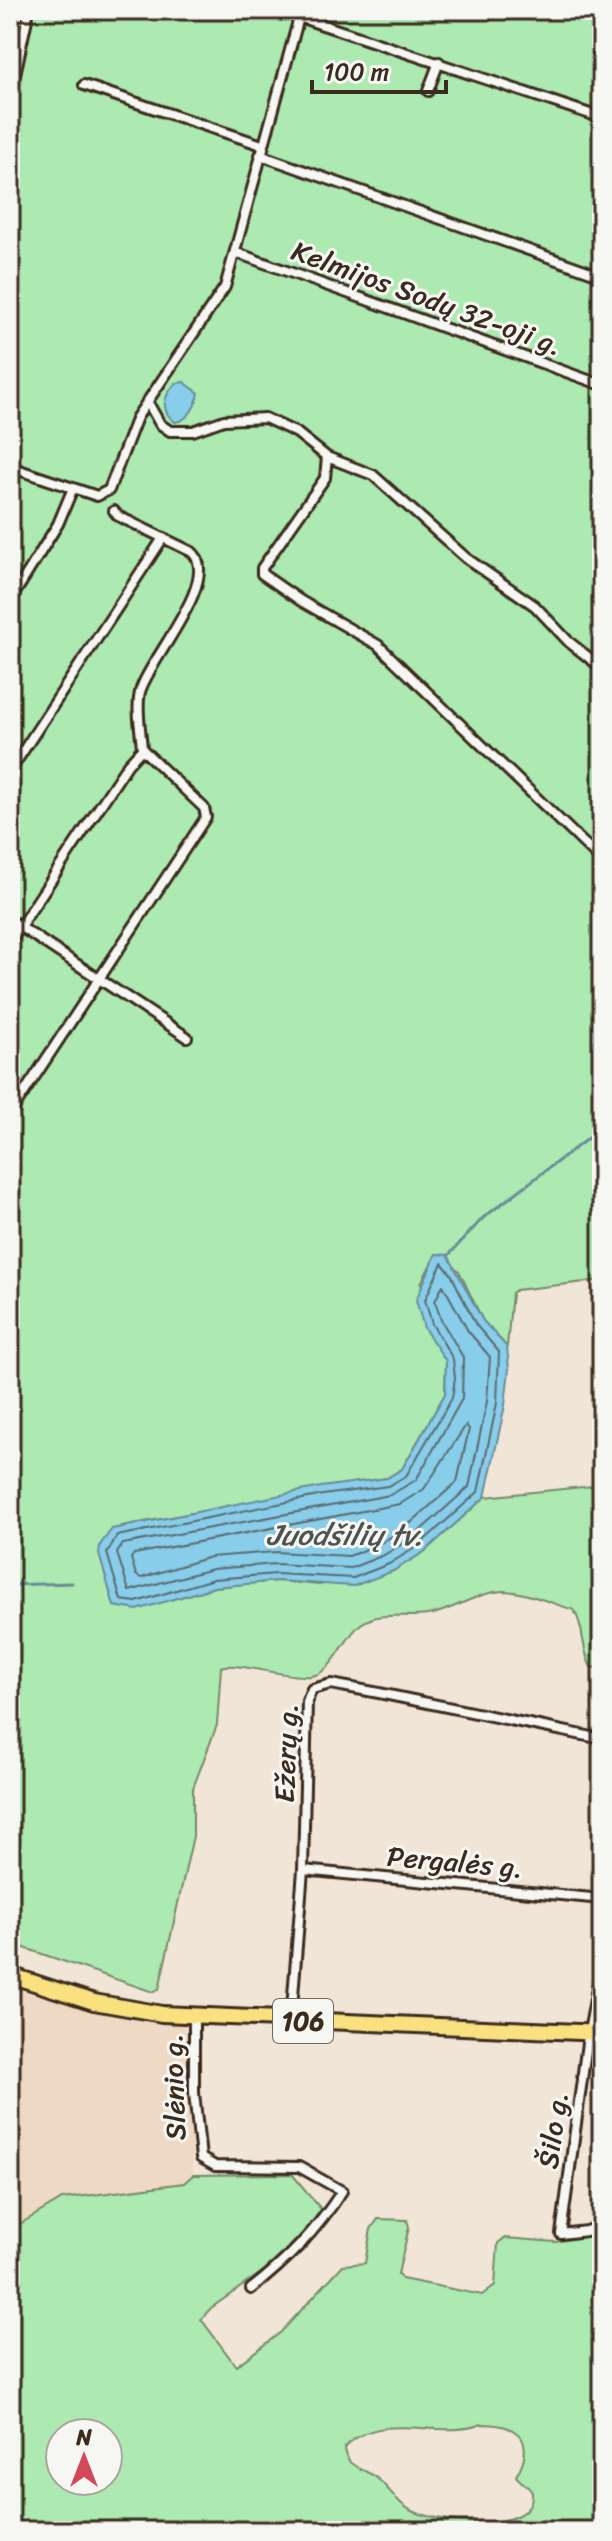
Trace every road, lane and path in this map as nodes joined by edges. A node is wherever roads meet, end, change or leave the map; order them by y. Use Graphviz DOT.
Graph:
graph roads {
  1 [pos="29,10"];
  2 [pos="278,10"];
  3 [pos="595,10"];
  4 [pos="602,12"];
  5 [pos="299,13"];
  6 [pos="439,62"];
  7 [pos="84,85"];
  8 [pos="428,91"];
  9 [pos="11,93"];
  10 [pos="602,118"];
  11 [pos="261,150"];
  12 [pos="237,253"];
  13 [pos="602,276"];
  14 [pos="602,385"];
  15 [pos="147,401"];
  16 [pos="327,457"];
  17 [pos="10,467"];
  18 [pos="73,488"];
  19 [pos="114,511"];
  20 [pos="163,538"];
  21 [pos="10,601"];
  22 [pos="602,668"];
  23 [pos="142,749"];
  24 [pos="10,771"];
  25 [pos="602,861"];
  26 [pos="10,920"];
  27 [pos="20,927"];
  28 [pos="10,942"];
  29 [pos="98,979"];
  30 [pos="187,1037"];
  31 [pos="10,1114"];
  32 [pos="602,1739"];
  33 [pos="303,1870"];
  34 [pos="602,1899"];
  35 [pos="602,1961"];
  36 [pos="10,1975"];
  37 [pos="194,2017"];
  38 [pos="291,2021"];
  39 [pos="596,2032"];
  40 [pos="602,2225"];
  41 [pos="251,2289"];
  1 -- 9 [label="street"];
  2 -- 5 [label="street"];
  3 -- 4 [label="street"];
  5 -- 6 [label="street"];
  5 -- 11 [label="street"];
  6 -- 8 [label="street"];
  6 -- 10 [label="street"];
  7 -- 11 [label="street"];
  11 -- 12 [label="street"];
  11 -- 13 [label="street"];
  12 -- 14 [label="street, Kelmijos Sodų 32-oji g."];
  12 -- 15 [label="street"];
  15 -- 16 [label="street"];
  15 -- 18 [label="street"];
  16 -- 22 [label="street"];
  16 -- 25 [label="street"];
  17 -- 18 [label="street"];
  18 -- 21 [label="street"];
  19 -- 20 [label="street"];
  20 -- 23 [label="street"];
  20 -- 24 [label="street"];
  23 -- 27 [label="street"];
  23 -- 29 [label="street"];
  26 -- 27 [label="street"];
  27 -- 28 [label="street"];
  27 -- 29 [label="street"];
  29 -- 30 [label="street"];
  29 -- 31 [label="street"];
  32 -- 33 [label="street, Ežerų g."];
  33 -- 34 [label="street, Pergalės g."];
  33 -- 38 [label="street, Ežerų g."];
  35 -- 39 [label="street, Šilo g."];
  36 -- 37 [label="main road, 106"];
  37 -- 38 [label="main road, 106"];
  37 -- 41 [label="street, Slėnio g."];
  38 -- 39 [label="main road, 106"];
  39 -- 40 [label="street, Šilo g."];
}
